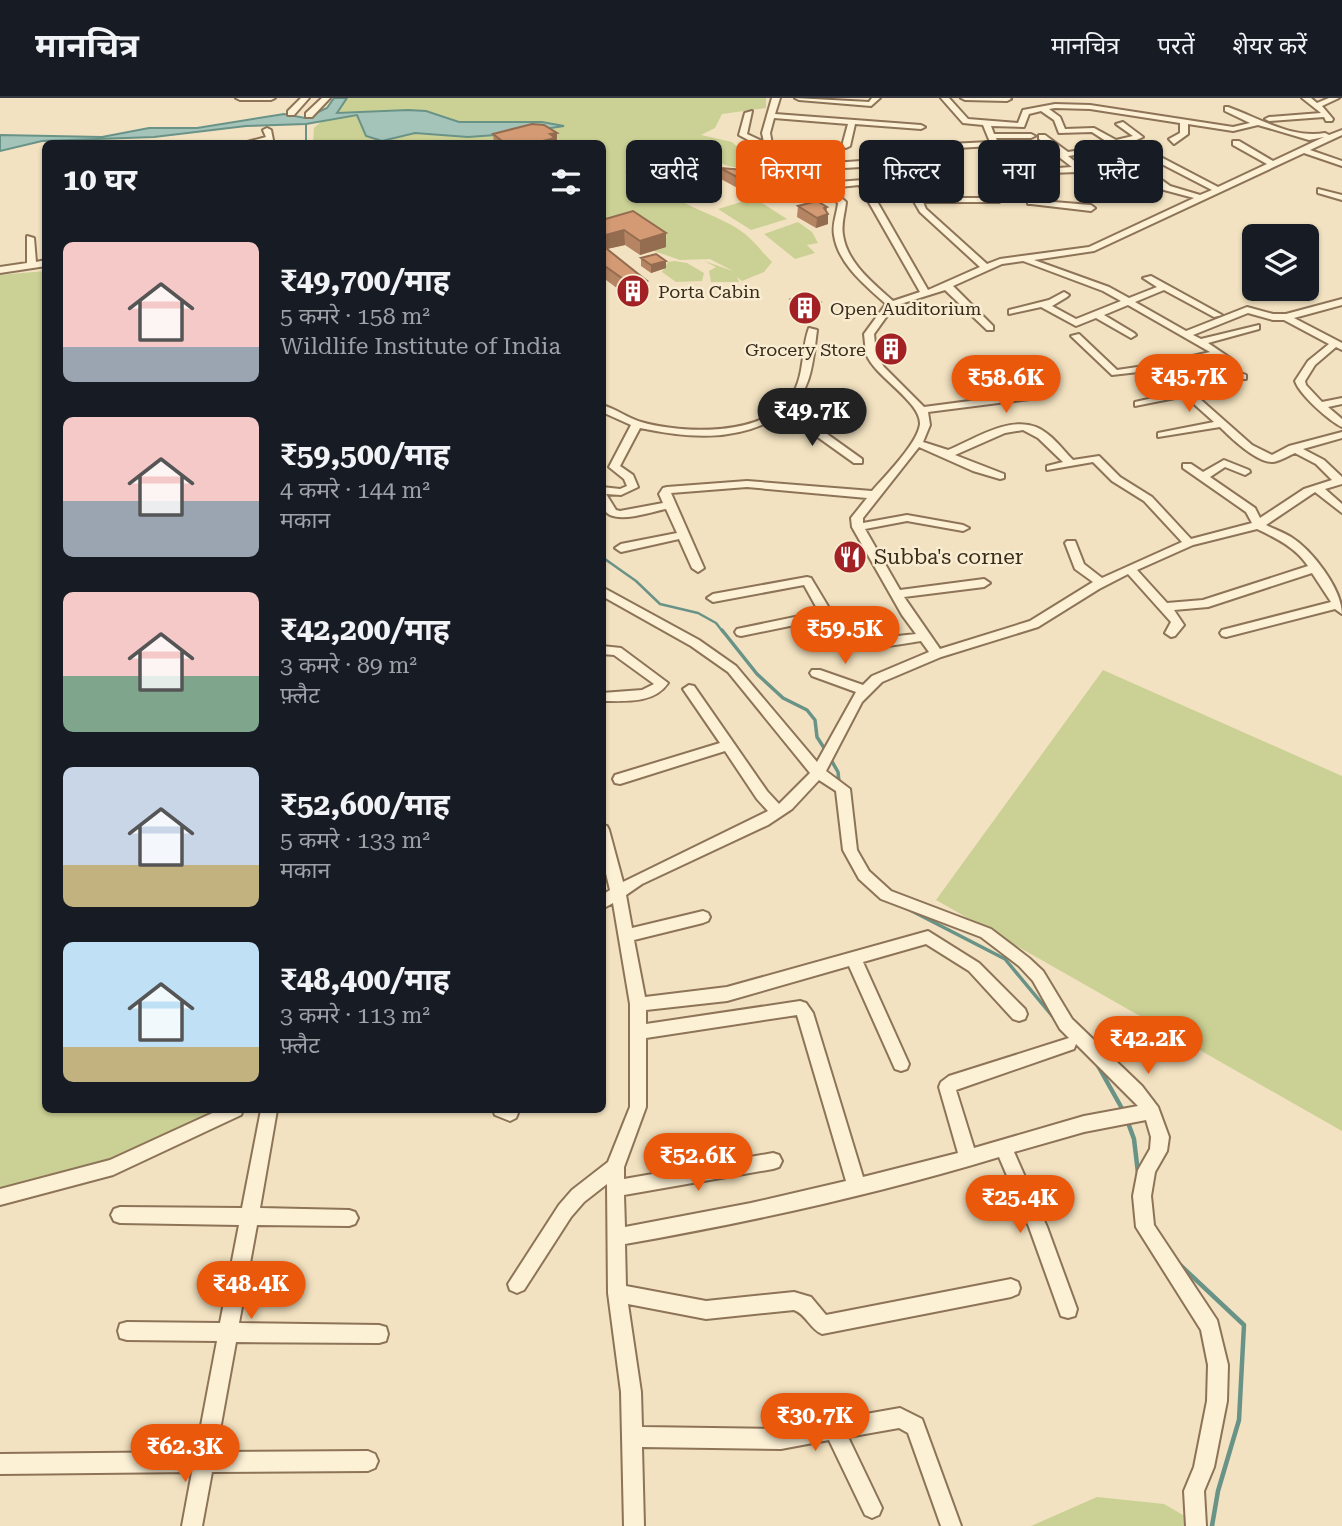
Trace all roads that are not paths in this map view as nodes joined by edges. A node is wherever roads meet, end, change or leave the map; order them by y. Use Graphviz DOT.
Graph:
graph roads {
  1 [pos="240,98"];
  2 [pos="271,98"];
  3 [pos="305,98"];
  4 [pos="326,98"];
  5 [pos="776,98"];
  6 [pos="799,98"];
  7 [pos="876,98"];
  8 [pos="945,98"];
  9 [pos="965,98"];
  10 [pos="1007,98"];
  11 [pos="1086,98"];
  12 [pos="1307,98"];
  13 [pos="1335,98"];
  14 [pos="1318,105"];
  15 [pos="815,106"];
  16 [pos="1090,107"];
  17 [pos="1039,108"];
  18 [pos="1228,108"];
  19 [pos="1217,112"];
  20 [pos="291,113"];
  21 [pos="749,113"];
  22 [pos="309,115"];
  23 [pos="1326,115"];
  24 [pos="772,116"];
  25 [pos="1269,119"];
  26 [pos="812,120"];
  27 [pos="1184,121"];
  28 [pos="852,122"];
  29 [pos="1255,122"];
  30 [pos="986,123"];
  31 [pos="1119,124"];
  32 [pos="920,127"];
  33 [pos="1238,128"];
  34 [pos="267,130"];
  35 [pos="1339,133"];
  36 [pos="953,135"];
  37 [pos="1031,136"];
  38 [pos="1080,136"];
  39 [pos="1041,137"];
  40 [pos="261,140"];
  41 [pos="754,140"];
  42 [pos="768,140"];
  43 [pos="956,140"];
  44 [pos="994,140"];
  45 [pos="1086,140"];
  46 [pos="1110,140"];
  47 [pos="1128,140"];
  48 [pos="1174,142"];
  49 [pos="1236,143"];
  50 [pos="846,146"];
  51 [pos="1303,150"];
  52 [pos="1074,152"];
  53 [pos="1065,153"];
  54 [pos="1166,153"];
  55 [pos="1163,161"];
  56 [pos="1273,163"];
  57 [pos="1342,164"];
  58 [pos="1074,165"];
  59 [pos="1163,185"];
  60 [pos="1226,185"];
  61 [pos="1217,189"];
  62 [pos="1321,191"];
  63 [pos="1199,197"];
  64 [pos="1342,198"];
  65 [pos="842,203"];
  66 [pos="874,203"];
  67 [pos="920,203"];
  68 [pos="1048,203"];
  69 [pos="1091,208"];
  70 [pos="30,238"];
  71 [pos="1025,259"];
  72 [pos="42,264"];
  73 [pos="32,265"];
  74 [pos="986,268"];
  75 [pos="0,270"];
  76 [pos="1148,278"];
  77 [pos="947,286"];
  78 [pos="1164,288"];
  79 [pos="925,293"];
  80 [pos="1064,296"];
  81 [pos="1047,302"];
  82 [pos="1130,302"];
  83 [pos="1342,302"];
  84 [pos="891,304"];
  85 [pos="1012,312"];
  86 [pos="1097,315"];
  87 [pos="1217,315"];
  88 [pos="1286,317"];
  89 [pos="1256,327"];
  90 [pos="990,328"];
  91 [pos="812,330"];
  92 [pos="1188,334"];
  93 [pos="1131,335"];
  94 [pos="1076,336"];
  95 [pos="1202,342"];
  96 [pos="1338,345"];
  97 [pos="1216,354"];
  98 [pos="1157,368"];
  99 [pos="1242,377"];
  100 [pos="1187,393"];
  101 [pos="1038,395"];
  102 [pos="1342,401"];
  103 [pos="1139,404"];
  104 [pos="1320,405"];
  105 [pos="922,410"];
  106 [pos="606,411"];
  107 [pos="777,413"];
  108 [pos="1222,424"];
  109 [pos="1342,424"];
  110 [pos="633,429"];
  111 [pos="1161,435"];
  112 [pos="1342,435"];
  113 [pos="918,443"];
  114 [pos="1293,448"];
  115 [pos="944,454"];
  116 [pos="858,461"];
  117 [pos="1069,462"];
  118 [pos="1186,466"];
  119 [pos="1051,468"];
  120 [pos="1245,472"];
  121 [pos="1000,476"];
  122 [pos="1203,477"];
  123 [pos="1341,480"];
  124 [pos="1316,487"];
  125 [pos="606,490"];
  126 [pos="875,495"];
  127 [pos="606,502"];
  128 [pos="670,505"];
  129 [pos="1342,510"];
  130 [pos="1258,525"];
  131 [pos="858,527"];
  132 [pos="962,528"];
  133 [pos="683,535"];
  134 [pos="1071,542"];
  135 [pos="1189,543"];
  136 [pos="621,548"];
  137 [pos="698,568"];
  138 [pos="1315,568"];
  139 [pos="1130,569"];
  140 [pos="984,583"];
  141 [pos="1101,583"];
  142 [pos="606,593"];
  143 [pos="896,594"];
  144 [pos="713,598"];
  145 [pos="1166,607"];
  146 [pos="1340,607"];
  147 [pos="828,614"];
  148 [pos="741,632"];
  149 [pos="1171,633"];
  150 [pos="1226,633"];
  151 [pos="923,637"];
  152 [pos="606,650"];
  153 [pos="937,654"];
  154 [pos="816,673"];
  155 [pos="689,689"];
  156 [pos="864,690"];
  157 [pos="606,697"];
  158 [pos="727,746"];
  159 [pos="825,762"];
  160 [pos="620,779"];
  161 [pos="777,811"];
  162 [pos="606,845"];
  163 [pos="618,891"];
  164 [pos="606,900"];
  165 [pos="703,917"];
  166 [pos="625,936"];
  167 [pos="853,957"];
  168 [pos="638,1004"];
  169 [pos="1020,1014"];
  170 [pos="639,1032"];
  171 [pos="1068,1044"];
  172 [pos="901,1064"];
  173 [pos="1152,1112"];
  174 [pos="229,1113"];
  175 [pos="268,1113"];
  176 [pos="1003,1149"];
  177 [pos="968,1158"];
  178 [pos="773,1161"];
  179 [pos="615,1167"];
  180 [pos="857,1186"];
  181 [pos="616,1188"];
  182 [pos="0,1197"];
  183 [pos="120,1214"];
  184 [pos="250,1217"];
  185 [pos="349,1218"];
  186 [pos="618,1237"];
  187 [pos="517,1284"];
  188 [pos="1011,1288"];
  189 [pos="617,1293"];
  190 [pos="1068,1309"];
  191 [pos="127,1331"];
  192 [pos="229,1331"];
  193 [pos="379,1334"];
  194 [pos="834,1429"];
  195 [pos="632,1437"];
  196 [pos="368,1461"];
  197 [pos="204,1463"];
  198 [pos="0,1464"];
  199 [pos="872,1508"];
  200 [pos="192,1526"];
  201 [pos="634,1526"];
  202 [pos="951,1526"];
  203 [pos="1196,1526"];
  1 -- 2 [label="street"];
  3 -- 20 [label="street"];
  4 -- 22 [label="street"];
  5 -- 24 [label="street"];
  6 -- 7 [label="street"];
  8 -- 30 [label="street"];
  9 -- 10 [label="street"];
  10 -- 17 [label="street"];
  11 -- 16 [label="street"];
  12 -- 14 [label="street"];
  13 -- 14 [label="street"];
  14 -- 23 [label="street"];
  15 -- 26 [label="street"];
  16 -- 17 [label="street"];
  16 -- 27 [label="street"];
  17 -- 30 [label="street"];
  17 -- 46 [label="street"];
  18 -- 29 [label="street"];
  19 -- 33 [label="street"];
  21 -- 41 [label="street"];
  23 -- 25 [label="street"];
  23 -- 35 [label="street"];
  24 -- 26 [label="street"];
  24 -- 42 [label="street"];
  26 -- 28 [label="street"];
  27 -- 33 [label="street"];
  27 -- 48 [label="street"];
  28 -- 32 [label="street"];
  28 -- 50 [label="street"];
  29 -- 33 [label="street"];
  29 -- 35 [label="street"];
  30 -- 44 [label="street"];
  31 -- 47 [label="street"];
  34 -- 40 [label="street"];
  35 -- 51 [label="street"];
  36 -- 43 [label="street"];
  37 -- 44 [label="street"];
  38 -- 45 [label="street"];
  39 -- 53 [label="street"];
  49 -- 56 [label="street"];
  51 -- 56 [label="street"];
  51 -- 57 [label="street"];
  52 -- 53 [label="street"];
  53 -- 58 [label="street"];
  54 -- 60 [label="street"];
  55 -- 61 [label="street"];
  56 -- 60 [label="street"];
  59 -- 63 [label="street"];
  60 -- 61 [label="street"];
  61 -- 63 [label="street"];
  62 -- 64 [label="street"];
  63 -- 71 [label="street"];
  65 -- 84 [label="street"];
  66 -- 79 [label="street"];
  67 -- 74 [label="street"];
  68 -- 69 [label="street"];
  70 -- 73 [label="street"];
  71 -- 74 [label="street"];
  71 -- 82 [label="street"];
  72 -- 73 [label="street"];
  73 -- 75 [label="street"];
  74 -- 77 [label="street"];
  76 -- 78 [label="street"];
  77 -- 79 [label="street"];
  77 -- 90 [label="street"];
  78 -- 82 [label="street"];
  78 -- 87 [label="street"];
  79 -- 84 [label="street"];
  80 -- 81 [label="street"];
  81 -- 85 [label="street"];
  81 -- 86 [label="street"];
  82 -- 86 [label="street"];
  82 -- 92 [label="street"];
  83 -- 88 [label="street"];
  84 -- 105 [label="street"];
  86 -- 93 [label="street"];
  88 -- 92 [label="street"];
  88 -- 96 [label="street"];
  89 -- 95 [label="street"];
  91 -- 107 [label="street"];
  92 -- 95 [label="street"];
  94 -- 98 [label="street"];
  95 -- 97 [label="street"];
  96 -- 104 [label="street"];
  97 -- 98 [label="street"];
  97 -- 99 [label="street"];
  98 -- 100 [label="street"];
  100 -- 103 [label="street"];
  100 -- 108 [label="street"];
  101 -- 105 [label="street"];
  102 -- 104 [label="street"];
  104 -- 109 [label="street"];
  105 -- 113 [label="street"];
  106 -- 110 [label="street"];
  107 -- 110 [label="street"];
  107 -- 116 [label="street"];
  108 -- 111 [label="street"];
  108 -- 114 [label="street"];
  110 -- 125 [label="street"];
  112 -- 114 [label="street"];
  113 -- 115 [label="street"];
  113 -- 126 [label="street"];
  114 -- 123 [label="street"];
  115 -- 117 [label="street"];
  115 -- 121 [label="street"];
  117 -- 119 [label="street"];
  117 -- 135 [label="street"];
  118 -- 122 [label="street"];
  120 -- 122 [label="street"];
  122 -- 130 [label="street"];
  123 -- 124 [label="street"];
  124 -- 129 [label="street"];
  124 -- 130 [label="street"];
  126 -- 128 [label="street"];
  126 -- 131 [label="street"];
  127 -- 128 [label="street"];
  128 -- 133 [label="street"];
  130 -- 135 [label="street"];
  130 -- 138 [label="street"];
  131 -- 132 [label="street"];
  131 -- 143 [label="street"];
  133 -- 136 [label="street"];
  133 -- 137 [label="street"];
  134 -- 141 [label="street"];
  135 -- 139 [label="street"];
  138 -- 145 [label="street"];
  138 -- 146 [label="street"];
  139 -- 141 [label="street"];
  139 -- 145 [label="street"];
  140 -- 143 [label="street"];
  141 -- 153 [label="street"];
  142 -- 159 [label="street"];
  143 -- 151 [label="street"];
  144 -- 147 [label="street"];
  145 -- 149 [label="street"];
  146 -- 150 [label="street"];
  147 -- 148 [label="street"];
  147 -- 151 [label="street"];
  151 -- 153 [label="street"];
  152 -- 157 [label="street"];
  153 -- 156 [label="street"];
  154 -- 156 [label="street"];
  155 -- 158 [label="street"];
  156 -- 159 [label="street"];
  158 -- 160 [label="street"];
  158 -- 161 [label="street"];
  159 -- 161 [label="street"];
  159 -- 173 [label="street"];
  161 -- 163 [label="street"];
  162 -- 163 [label="street"];
  163 -- 164 [label="street"];
  163 -- 166 [label="street"];
  165 -- 166 [label="street"];
  166 -- 168 [label="street"];
  167 -- 168 [label="street"];
  167 -- 169 [label="street"];
  167 -- 172 [label="street"];
  168 -- 170 [label="street"];
  170 -- 179 [label="street"];
  170 -- 180 [label="street"];
  171 -- 177 [label="street"];
  173 -- 176 [label="street"];
  173 -- 203 [label="street"];
  174 -- 182 [label="street"];
  175 -- 184 [label="street"];
  176 -- 177 [label="street"];
  176 -- 190 [label="street"];
  177 -- 180 [label="street"];
  178 -- 181 [label="street"];
  179 -- 181 [label="street"];
  179 -- 187 [label="street"];
  180 -- 186 [label="street"];
  181 -- 186 [label="street"];
  183 -- 184 [label="street"];
  184 -- 185 [label="street"];
  184 -- 192 [label="street"];
  186 -- 189 [label="street"];
  188 -- 189 [label="street"];
  189 -- 195 [label="street"];
  191 -- 192 [label="street"];
  192 -- 193 [label="street"];
  192 -- 197 [label="street"];
  194 -- 195 [label="street"];
  194 -- 199 [label="street"];
  194 -- 202 [label="street"];
  195 -- 201 [label="street"];
  196 -- 197 [label="street"];
  197 -- 198 [label="street"];
  197 -- 200 [label="street"];
}
